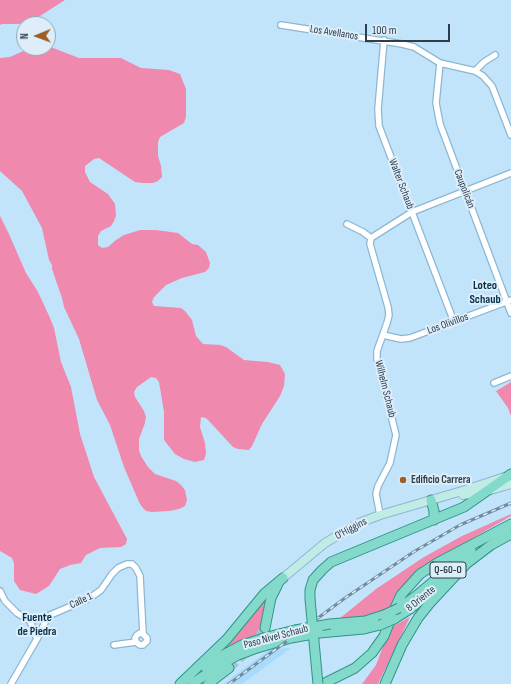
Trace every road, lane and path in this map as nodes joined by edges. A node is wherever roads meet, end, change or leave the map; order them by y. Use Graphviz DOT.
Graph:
graph roads {
  1 [pos="281,25"];
  2 [pos="384,40"];
  3 [pos="495,56"];
  4 [pos="440,62"];
  5 [pos="475,71"];
  6 [pos="511,135"];
  7 [pos="511,173"];
  8 [pos="465,191"];
  9 [pos="412,212"];
  10 [pos="347,224"];
  11 [pos="371,238"];
  12 [pos="509,301"];
  13 [pos="511,313"];
  14 [pos="454,322"];
  15 [pos="383,335"];
  16 [pos="511,376"];
  17 [pos="494,383"];
  18 [pos="511,474"];
  19 [pos="511,484"];
  20 [pos="490,490"];
  21 [pos="431,500"];
  22 [pos="380,515"];
  23 [pos="434,520"];
  24 [pos="511,524"];
  25 [pos="496,532"];
  26 [pos="511,534"];
  27 [pos="470,560"];
  28 [pos="283,578"];
  29 [pos="0,591"];
  30 [pos="259,599"];
  31 [pos="270,606"];
  32 [pos="48,616"];
  33 [pos="30,621"];
  34 [pos="340,624"];
  35 [pos="264,628"];
  36 [pos="319,633"];
  37 [pos="143,634"];
  38 [pos="293,634"];
  39 [pos="37,639"];
  40 [pos="136,642"];
  41 [pos="114,645"];
  42 [pos="216,664"];
  43 [pos="229,668"];
  44 [pos="11,684"];
  45 [pos="180,684"];
  46 [pos="192,684"];
  47 [pos="208,684"];
  48 [pos="318,684"];
  49 [pos="323,684"];
  50 [pos="385,684"];
  1 -- 2 [label="street, Los Avellanos"];
  2 -- 4 [label="street, Los Avellanos"];
  2 -- 9 [label="street, Walter Schaub"];
  3 -- 5 [label="street"];
  4 -- 5 [label="street, Los Avellanos"];
  4 -- 8 [label="street, Caupolicán"];
  5 -- 6 [label="street"];
  7 -- 8 [label="street"];
  8 -- 9 [label="street"];
  8 -- 12 [label="street, Caupolicán"];
  9 -- 11 [label="street"];
  9 -- 14 [label="street, Walter Schaub"];
  10 -- 11 [label="street"];
  11 -- 15 [label="street, Wilhelm Schaub"];
  12 -- 13 [label="street, Caupolicán"];
  12 -- 14 [label="street, Los Olivillos"];
  14 -- 15 [label="street, Los Olivillos"];
  15 -- 22 [label="street, Wilhelm Schaub"];
  16 -- 17 [label="street"];
  18 -- 20 [label="main road"];
  18 -- 21 [label="main road, O'Higgins"];
  19 -- 20 [label="main road, O'Higgins"];
  20 -- 21 [label="main road, O'Higgins"];
  20 -- 23 [label="main road"];
  21 -- 22 [label="main road, O'Higgins"];
  21 -- 23 [label="main road"];
  22 -- 28 [label="main road, O'Higgins"];
  23 -- 48 [label="main road, bridge"];
  24 -- 25 [label="main road, 8 Oriente / Q-60-O"];
  25 -- 34 [label="main road, 8 Oriente / Q-60-O, bridge"];
  25 -- 49 [label="main road"];
  26 -- 27 [label="main road, 8 Oriente / Q-60-O"];
  27 -- 36 [label="main road, 8 Oriente / Q-60-O, bridge"];
  27 -- 50 [label="main road"];
  28 -- 30 [label="main road"];
  28 -- 31 [label="main road"];
  29 -- 33 [label="street"];
  30 -- 31 [label="main road"];
  30 -- 45 [label="main road"];
  31 -- 35 [label="main road"];
  32 -- 33 [label="street"];
  32 -- 37 [label="street, Calle 1"];
  32 -- 39 [label="street"];
  33 -- 39 [label="street"];
  34 -- 38 [label="main road, Paso Nivel Schaub / Q-60-O, bridge"];
  36 -- 38 [label="main road, Paso Nivel Schaub / Q-60-O, bridge"];
  37 -- 40 [label="street"];
  37 -- 40 [label="street"];
  38 -- 42 [label="main road, Paso Nivel Schaub / Q-60-O"];
  39 -- 44 [label="street"];
  40 -- 41 [label="street"];
  42 -- 45 [label="main road, Q-60-O"];
  42 -- 46 [label="main road, Q-60-O"];
  43 -- 47 [label="main road"];
}
